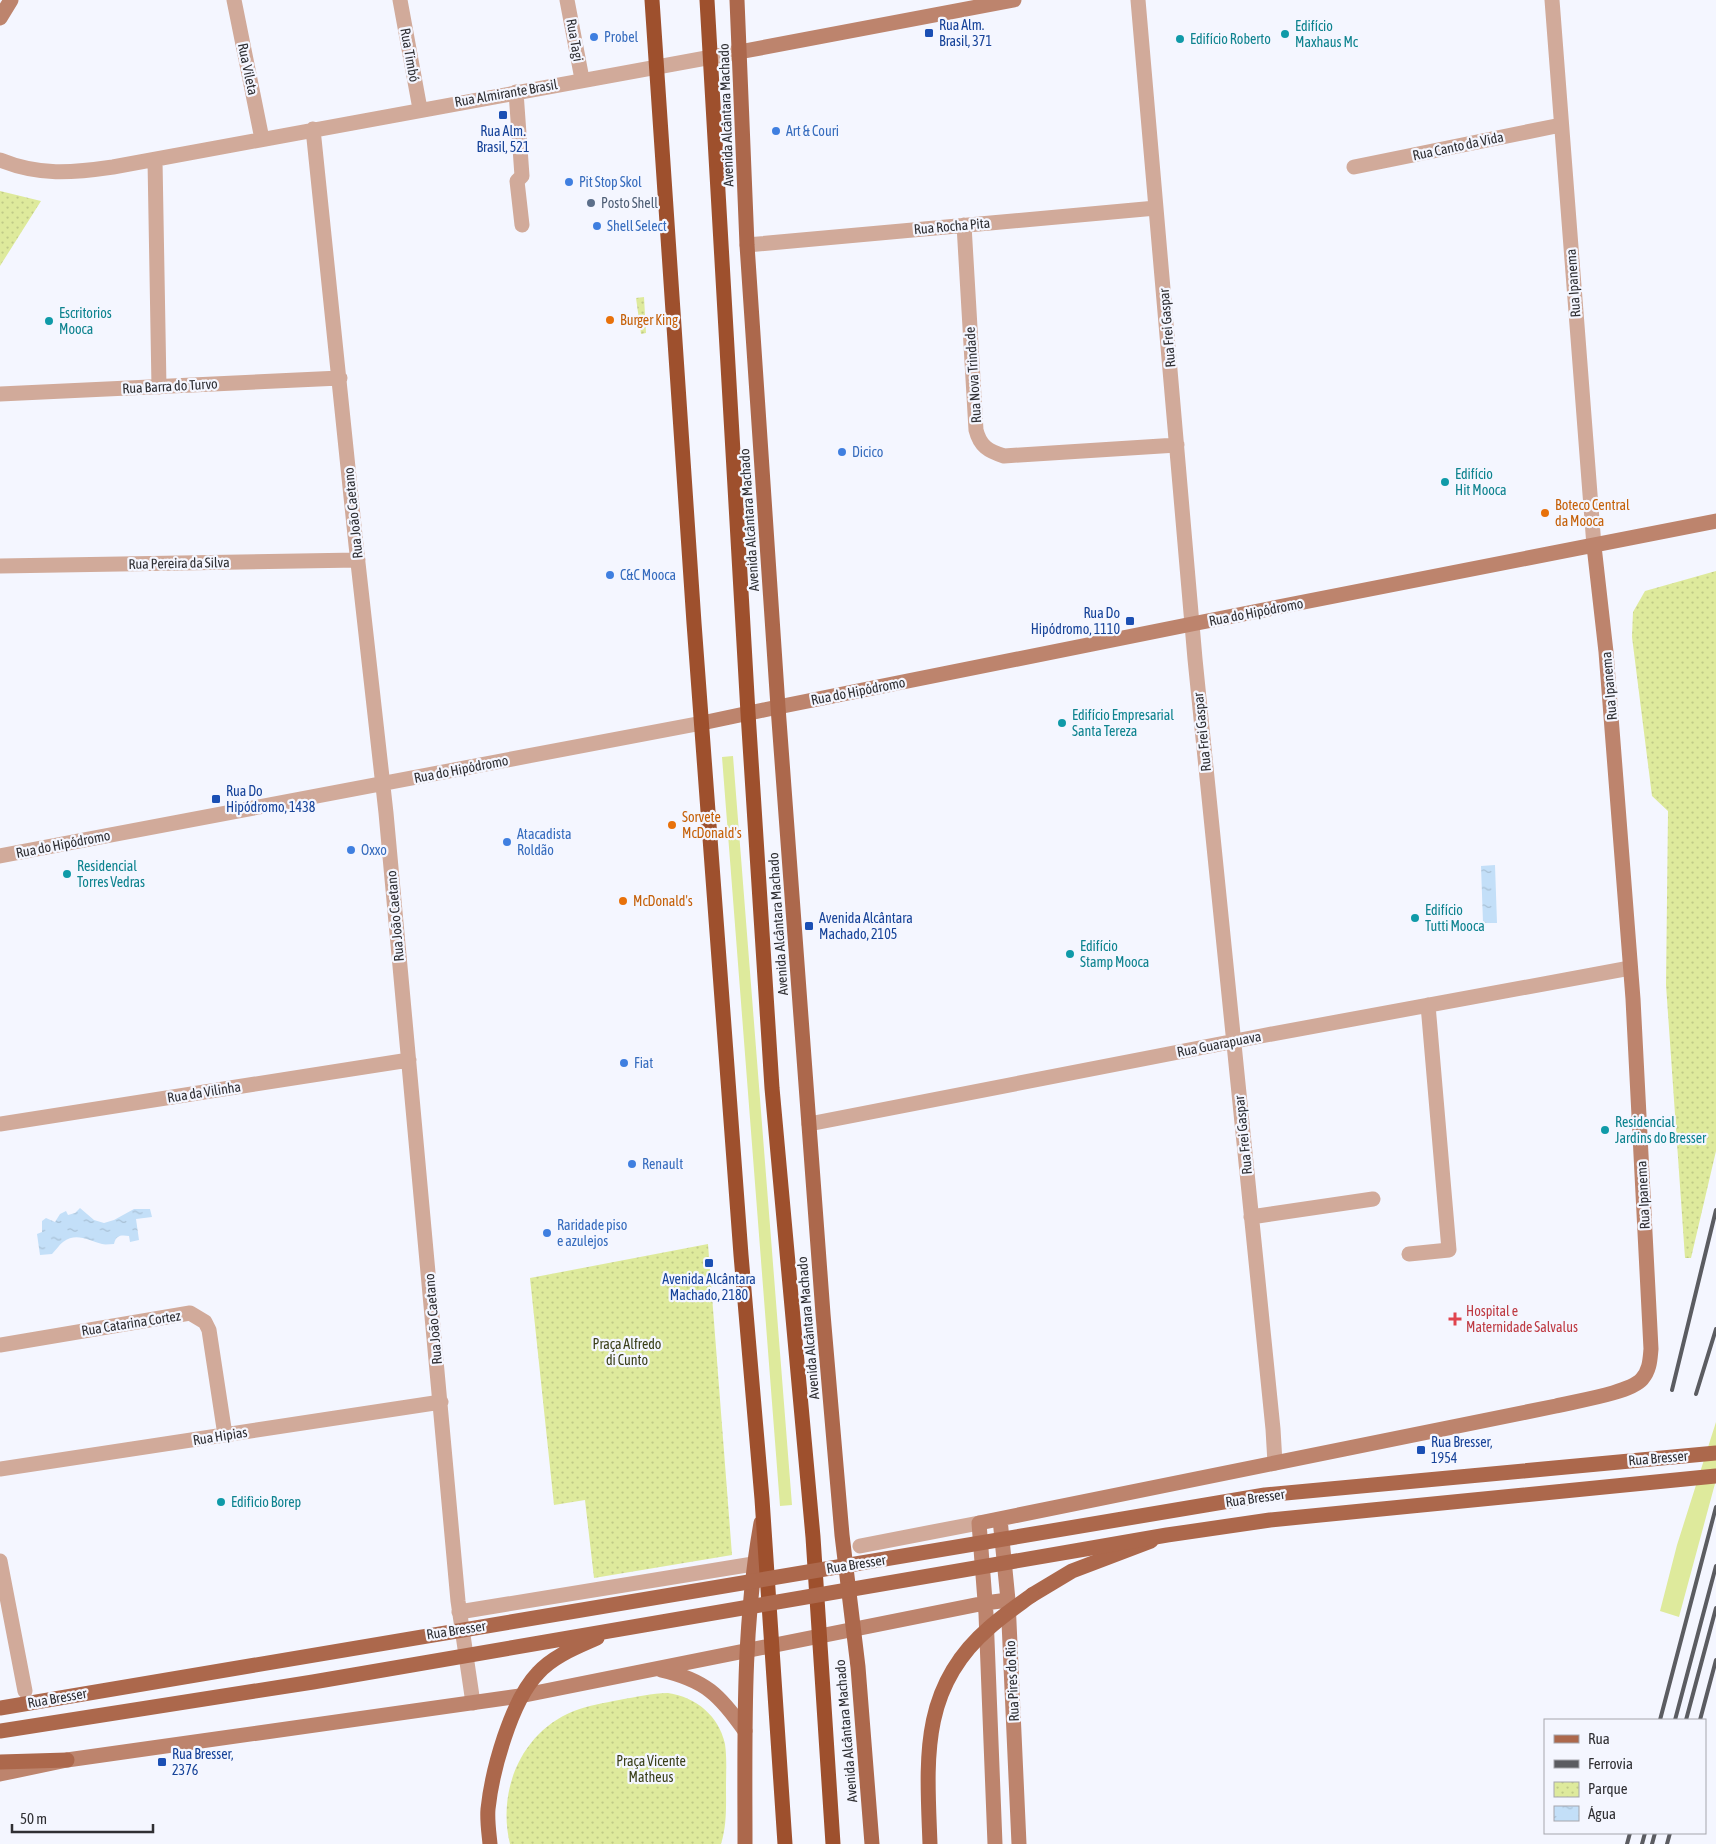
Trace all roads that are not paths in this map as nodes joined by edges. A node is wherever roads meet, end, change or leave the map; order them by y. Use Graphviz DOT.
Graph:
graph roads {
  1 [pos="11,0"];
  2 [pos="234,0"];
  3 [pos="400,0"];
  4 [pos="568,0"];
  5 [pos="652,0"];
  6 [pos="707,0"];
  7 [pos="737,0"];
  8 [pos="1014,0"];
  9 [pos="1138,0"];
  10 [pos="1552,0"];
  11 [pos="0,18"];
  12 [pos="739,52"];
  13 [pos="710,58"];
  14 [pos="656,66"];
  15 [pos="582,79"];
  16 [pos="516,92"];
  17 [pos="420,109"];
  18 [pos="1561,125"];
  19 [pos="313,129"];
  20 [pos="262,139"];
  21 [pos="0,160"];
  22 [pos="155,160"];
  23 [pos="1354,167"];
  24 [pos="1156,208"];
  25 [pos="964,225"];
  26 [pos="522,226"];
  27 [pos="747,246"];
  28 [pos="340,378"];
  29 [pos="159,387"];
  30 [pos="0,394"];
  31 [pos="1177,445"];
  32 [pos="1716,522"];
  33 [pos="1594,546"];
  34 [pos="358,560"];
  35 [pos="0,566"];
  36 [pos="1192,624"];
  37 [pos="778,706"];
  38 [pos="748,713"];
  39 [pos="702,724"];
  40 [pos="383,784"];
  41 [pos="0,856"];
  42 [pos="1630,968"];
  43 [pos="1428,1005"];
  44 [pos="1233,1042"];
  45 [pos="409,1060"];
  46 [pos="0,1124"];
  47 [pos="809,1124"];
  48 [pos="1374,1199"];
  49 [pos="1251,1218"];
  50 [pos="1409,1254"];
  51 [pos="0,1345"];
  52 [pos="1646,1373"];
  53 [pos="441,1402"];
  54 [pos="225,1435"];
  55 [pos="1716,1453"];
  56 [pos="1275,1463"];
  57 [pos="0,1469"];
  58 [pos="1716,1476"];
  59 [pos="763,1511"];
  60 [pos="1000,1518"];
  61 [pos="979,1523"];
  62 [pos="1168,1535"];
  63 [pos="860,1546"];
  64 [pos="0,1561"];
  65 [pos="753,1564"];
  66 [pos="1008,1600"];
  67 [pos="985,1603"];
  68 [pos="459,1612"];
  69 [pos="623,1628"];
  70 [pos="853,1629"];
  71 [pos="820,1635"];
  72 [pos="772,1645"];
  73 [pos="746,1651"];
  74 [pos="657,1670"];
  75 [pos="25,1691"];
  76 [pos="473,1703"];
  77 [pos="0,1708"];
  78 [pos="0,1731"];
  79 [pos="745,1731"];
  80 [pos="1015,1747"];
  81 [pos="991,1749"];
  82 [pos="67,1760"];
  83 [pos="0,1762"];
  84 [pos="0,1774"];
  85 [pos="490,1844"];
  86 [pos="745,1844"];
  87 [pos="785,1844"];
  88 [pos="834,1844"];
  89 [pos="872,1844"];
  90 [pos="930,1844"];
  91 [pos="995,1844"];
  92 [pos="1019,1844"];
  1 -- 11 [label="street"];
  2 -- 20 [label="street, Rua Vileta"];
  3 -- 17 [label="street, Rua Timbó"];
  4 -- 15 [label="street, Rua Tagi"];
  5 -- 14 [label="highway"];
  6 -- 13 [label="highway, Avenida Alcântara Machado"];
  7 -- 12 [label="main road, Avenida Alcântara Machado"];
  8 -- 12 [label="street, Rua Almirante Brasil"];
  9 -- 24 [label="street, Rua Frei Gaspar"];
  10 -- 18 [label="street, Rua Ipanema"];
  12 -- 13 [label="street, Rua Almirante Brasil"];
  12 -- 27 [label="main road, Avenida Alcântara Machado"];
  13 -- 14 [label="street, Rua Almirante Brasil"];
  13 -- 38 [label="highway, Avenida Alcântara Machado"];
  14 -- 15 [label="street, Rua Almirante Brasil"];
  14 -- 39 [label="highway"];
  15 -- 16 [label="street, Rua Almirante Brasil"];
  16 -- 17 [label="street, Rua Almirante Brasil"];
  16 -- 26 [label="street"];
  17 -- 19 [label="street, Rua Almirante Brasil"];
  18 -- 23 [label="street, Rua Canto da Vida"];
  18 -- 33 [label="street, Rua Ipanema"];
  19 -- 20 [label="street, Rua Almirante Brasil"];
  19 -- 28 [label="street, Rua João Caetano"];
  20 -- 22 [label="street, Rua Almirante Brasil"];
  21 -- 22 [label="street, Rua Almirante Brasil"];
  22 -- 29 [label="street"];
  24 -- 25 [label="street, Rua Rocha Pita"];
  24 -- 31 [label="street, Rua Frei Gaspar"];
  25 -- 27 [label="street, Rua Rocha Pita"];
  25 -- 31 [label="street, Rua Nova Trindade"];
  27 -- 37 [label="main road, Avenida Alcântara Machado"];
  28 -- 29 [label="street, Rua Barra do Turvo"];
  28 -- 34 [label="street, Rua João Caetano"];
  29 -- 30 [label="street, Rua Barra do Turvo"];
  31 -- 36 [label="street, Rua Frei Gaspar"];
  32 -- 33 [label="street, Rua do Hipódromo"];
  33 -- 36 [label="street, Rua do Hipódromo"];
  33 -- 42 [label="street, Rua Ipanema"];
  34 -- 35 [label="street, Rua Pereira da Silva"];
  34 -- 40 [label="street, Rua João Caetano"];
  36 -- 37 [label="street, Rua do Hipódromo"];
  36 -- 44 [label="street, Rua Frei Gaspar"];
  37 -- 38 [label="street, Rua do Hipódromo"];
  37 -- 47 [label="main road, Avenida Alcântara Machado"];
  38 -- 39 [label="street, Rua do Hipódromo"];
  38 -- 71 [label="highway, Avenida Alcântara Machado"];
  39 -- 40 [label="street, Rua do Hipódromo"];
  39 -- 59 [label="highway"];
  40 -- 41 [label="street, Rua do Hipódromo"];
  40 -- 45 [label="street, Rua João Caetano"];
  42 -- 43 [label="street, Rua Guarapuava"];
  42 -- 52 [label="street, Rua Ipanema"];
  43 -- 44 [label="street, Rua Guarapuava"];
  43 -- 50 [label="street"];
  44 -- 47 [label="street, Rua Guarapuava"];
  44 -- 49 [label="street, Rua Frei Gaspar"];
  45 -- 46 [label="street, Rua da Vilinha"];
  45 -- 53 [label="street, Rua João Caetano"];
  47 -- 70 [label="main road, Avenida Alcântara Machado"];
  48 -- 49 [label="street"];
  49 -- 56 [label="street, Rua Frei Gaspar"];
  51 -- 54 [label="street, Rua Catarina Cortez"];
  52 -- 56 [label="street, Rua Bresser"];
  53 -- 54 [label="street, Rua Hipias"];
  53 -- 68 [label="street, Rua João Caetano"];
  54 -- 57 [label="street, Rua Hipias"];
  55 -- 77 [label="main road, Rua Bresser, bridge"];
  56 -- 60 [label="street, Rua Bresser"];
  58 -- 62 [label="main road, Rua Bresser, bridge"];
  59 -- 65 [label="main road"];
  59 -- 72 [label="highway"];
  60 -- 61 [label="street, Rua Bresser"];
  60 -- 66 [label="street, Rua Pires do Rio"];
  61 -- 63 [label="street, Rua Bresser"];
  61 -- 67 [label="street, Rua Pires do Rio"];
  62 -- 69 [label="main road, Rua Bresser, bridge"];
  62 -- 90 [label="main road, bridge"];
  64 -- 75 [label="street"];
  65 -- 68 [label="street, Rua Bresser"];
  65 -- 73 [label="main road"];
  66 -- 67 [label="street"];
  66 -- 80 [label="street, Rua Pires do Rio"];
  67 -- 70 [label="street"];
  67 -- 81 [label="street, Rua Pires do Rio"];
  68 -- 76 [label="street, Rua João Caetano"];
  69 -- 78 [label="main road, Rua Bresser, bridge"];
  69 -- 85 [label="main road, bridge"];
  70 -- 71 [label="street"];
  70 -- 89 [label="main road, Avenida Alcântara Machado"];
  71 -- 72 [label="street"];
  71 -- 88 [label="highway, Avenida Alcântara Machado"];
  72 -- 73 [label="street"];
  72 -- 87 [label="highway"];
  73 -- 74 [label="street"];
  73 -- 79 [label="main road"];
  74 -- 76 [label="street"];
  74 -- 79 [label="street"];
  76 -- 82 [label="street"];
  79 -- 86 [label="main road"];
  80 -- 81 [label="street"];
  80 -- 92 [label="street, Rua Pires do Rio"];
  81 -- 91 [label="street, Rua Pires do Rio"];
  82 -- 83 [label="main road"];
  82 -- 84 [label="street"];
}
